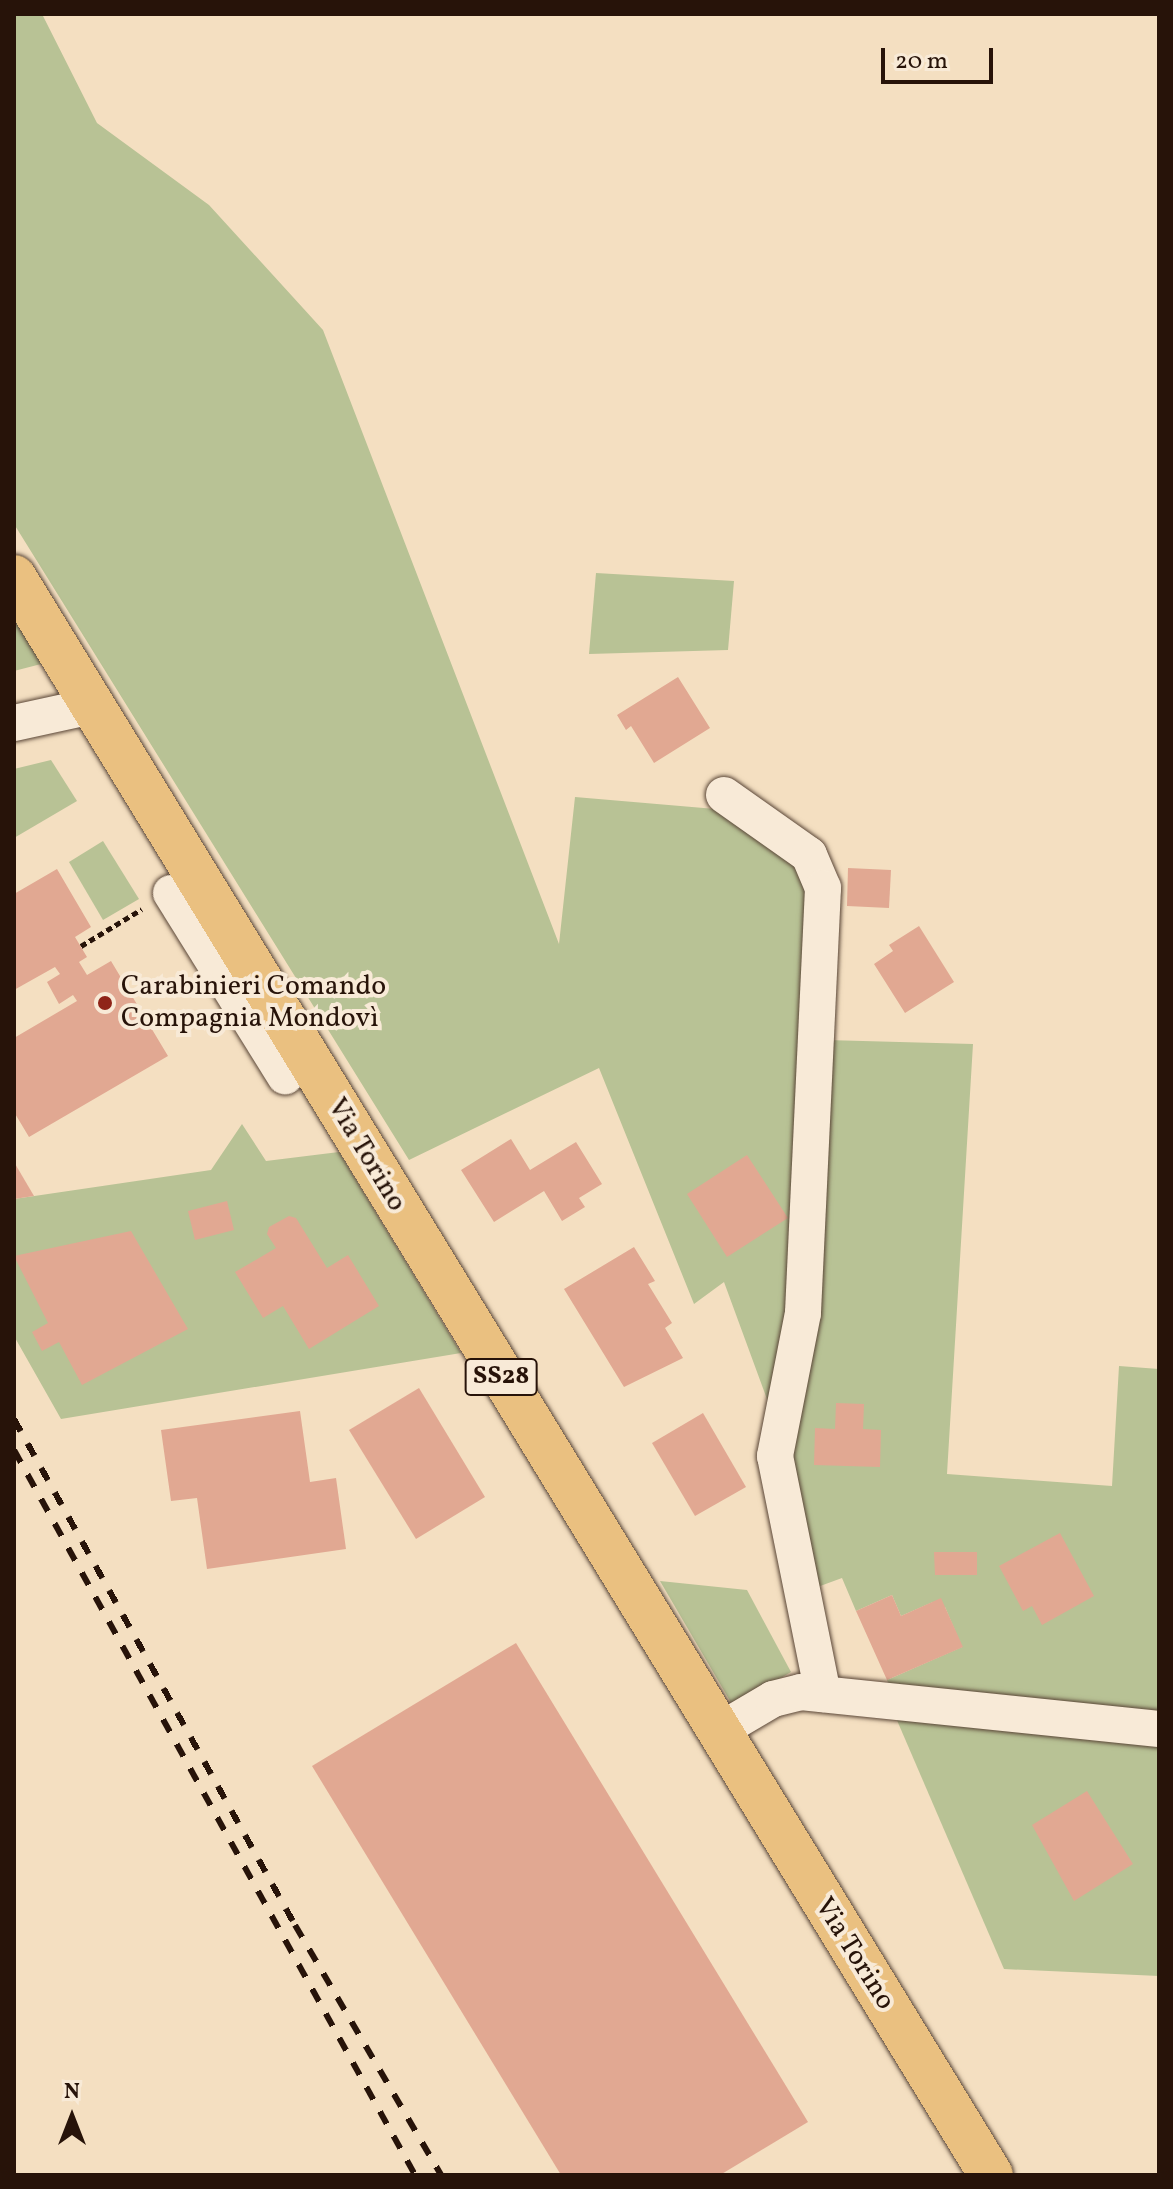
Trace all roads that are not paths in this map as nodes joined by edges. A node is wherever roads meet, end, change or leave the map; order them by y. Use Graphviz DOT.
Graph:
graph roads {
  1 [pos="14,577"];
  2 [pos="92,706"];
  3 [pos="14,723"];
  4 [pos="724,795"];
  5 [pos="158,900"];
  6 [pos="285,1076"];
  7 [pos="823,1694"];
  8 [pos="1159,1729"];
  9 [pos="717,1732"];
  10 [pos="991,2175"];
  1 -- 2 [label="main road, Via Torino / SS28"];
  2 -- 3 [label="street"];
  2 -- 9 [label="main road, Via Torino / SS28"];
  4 -- 7 [label="street"];
  5 -- 6 [label="street"];
  7 -- 8 [label="street"];
  7 -- 9 [label="street"];
  9 -- 10 [label="main road, Via Torino / SS28"];
}
